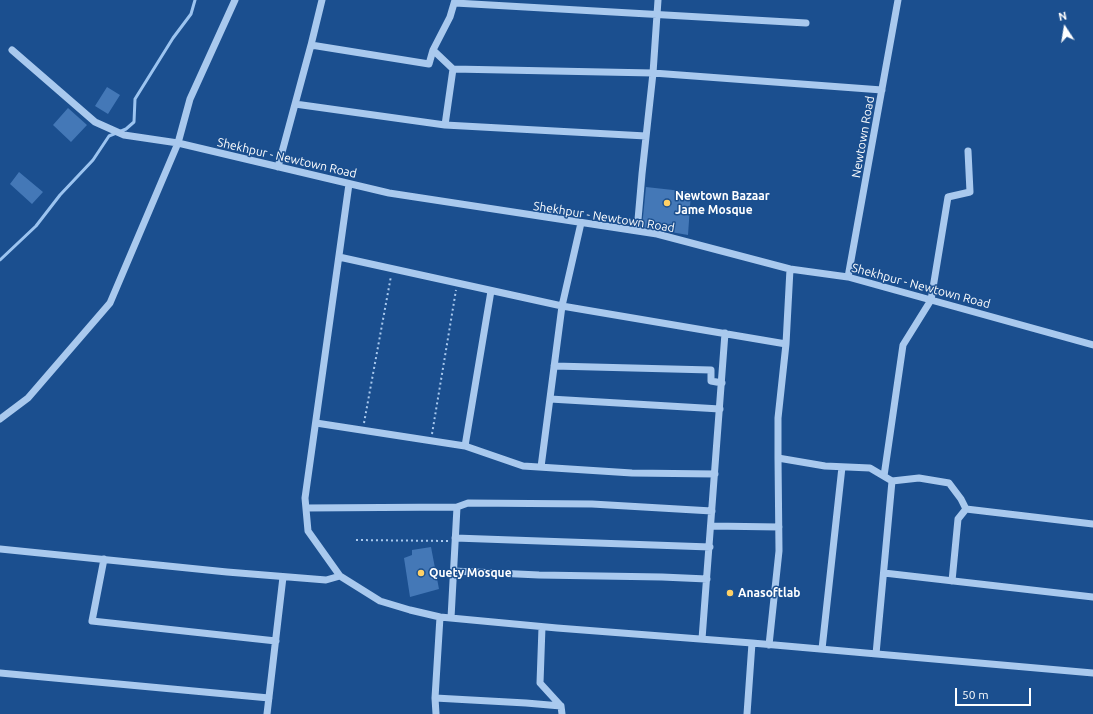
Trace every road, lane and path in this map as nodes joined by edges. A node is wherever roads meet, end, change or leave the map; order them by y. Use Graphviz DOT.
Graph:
graph roads {
  1 [pos="235,0"];
  2 [pos="322,0"];
  3 [pos="658,0"];
  4 [pos="898,0"];
  5 [pos="455,1"];
  6 [pos="657,15"];
  7 [pos="806,23"];
  8 [pos="310,45"];
  9 [pos="12,50"];
  10 [pos="433,50"];
  11 [pos="453,69"];
  12 [pos="653,73"];
  13 [pos="882,90"];
  14 [pos="295,104"];
  15 [pos="445,124"];
  16 [pos="646,136"];
  17 [pos="178,143"];
  18 [pos="968,151"];
  19 [pos="278,167"];
  20 [pos="349,184"];
  21 [pos="581,223"];
  22 [pos="637,231"];
  23 [pos="339,257"];
  24 [pos="790,268"];
  25 [pos="392,269"];
  26 [pos="848,277"];
  27 [pos="457,283"];
  28 [pos="491,291"];
  29 [pos="931,300"];
  30 [pos="562,306"];
  31 [pos="725,334"];
  32 [pos="786,344"];
  33 [pos="1093,346"];
  34 [pos="554,366"];
  35 [pos="722,383"];
  36 [pos="550,399"];
  37 [pos="720,409"];
  38 [pos="0,419"];
  39 [pos="316,422"];
  40 [pos="362,430"];
  41 [pos="431,440"];
  42 [pos="465,446"];
  43 [pos="778,458"];
  44 [pos="541,467"];
  45 [pos="842,467"];
  46 [pos="715,474"];
  47 [pos="884,476"];
  48 [pos="892,481"];
  49 [pos="457,507"];
  50 [pos="306,508"];
  51 [pos="966,509"];
  52 [pos="712,511"];
  53 [pos="1093,524"];
  54 [pos="711,526"];
  55 [pos="779,527"];
  56 [pos="455,539"];
  57 [pos="356,540"];
  58 [pos="710,547"];
  59 [pos="0,549"];
  60 [pos="104,559"];
  61 [pos="453,571"];
  62 [pos="884,573"];
  63 [pos="340,576"];
  64 [pos="283,577"];
  65 [pos="707,579"];
  66 [pos="952,581"];
  67 [pos="1093,597"];
  68 [pos="440,617"];
  69 [pos="451,618"];
  70 [pos="542,627"];
  71 [pos="702,639"];
  72 [pos="276,641"];
  73 [pos="752,643"];
  74 [pos="769,644"];
  75 [pos="822,649"];
  76 [pos="876,654"];
  77 [pos="0,673"];
  78 [pos="1093,673"];
  79 [pos="269,698"];
  80 [pos="435,698"];
  81 [pos="562,710"];
  82 [pos="267,714"];
  83 [pos="436,714"];
  84 [pos="747,714"];
  1 -- 17 [label="street"];
  2 -- 8 [label="street"];
  3 -- 6 [label="street"];
  4 -- 13 [label="street, Newtown Road"];
  5 -- 6 [label="street"];
  5 -- 10 [label="street"];
  6 -- 7 [label="street"];
  6 -- 12 [label="street"];
  8 -- 10 [label="street"];
  8 -- 14 [label="street"];
  9 -- 17 [label="street, Shekhpur - Newtown Road"];
  10 -- 11 [label="street"];
  11 -- 12 [label="street"];
  11 -- 15 [label="street"];
  12 -- 13 [label="street"];
  12 -- 16 [label="street"];
  13 -- 26 [label="street, Newtown Road"];
  14 -- 15 [label="street"];
  14 -- 19 [label="street"];
  15 -- 16 [label="street"];
  16 -- 22 [label="street"];
  17 -- 19 [label="street, Shekhpur - Newtown Road"];
  17 -- 38 [label="street"];
  18 -- 29 [label="street"];
  19 -- 20 [label="street, Shekhpur - Newtown Road"];
  20 -- 21 [label="street, Shekhpur - Newtown Road"];
  20 -- 23 [label="street"];
  21 -- 22 [label="street, Shekhpur - Newtown Road"];
  21 -- 30 [label="street"];
  22 -- 24 [label="street, Shekhpur - Newtown Road"];
  23 -- 25 [label="street"];
  23 -- 39 [label="street"];
  24 -- 26 [label="street, Shekhpur - Newtown Road"];
  24 -- 32 [label="street"];
  25 -- 27 [label="street"];
  25 -- 40 [label="path"];
  26 -- 29 [label="street, Shekhpur - Newtown Road"];
  27 -- 28 [label="street"];
  27 -- 41 [label="path"];
  28 -- 30 [label="street"];
  28 -- 42 [label="street"];
  29 -- 33 [label="street, Shekhpur - Newtown Road"];
  29 -- 47 [label="street"];
  30 -- 31 [label="street"];
  30 -- 34 [label="street"];
  31 -- 32 [label="street"];
  31 -- 35 [label="street"];
  32 -- 43 [label="street"];
  34 -- 35 [label="street"];
  34 -- 36 [label="street"];
  35 -- 37 [label="street"];
  36 -- 37 [label="street"];
  36 -- 44 [label="street"];
  37 -- 46 [label="street"];
  39 -- 40 [label="street"];
  39 -- 50 [label="street"];
  40 -- 41 [label="street"];
  41 -- 42 [label="street"];
  42 -- 44 [label="street"];
  43 -- 45 [label="street"];
  43 -- 55 [label="street"];
  44 -- 46 [label="street"];
  45 -- 47 [label="street"];
  45 -- 75 [label="street"];
  46 -- 52 [label="street"];
  47 -- 48 [label="street"];
  48 -- 51 [label="street"];
  48 -- 62 [label="street"];
  49 -- 50 [label="street"];
  49 -- 52 [label="street"];
  49 -- 56 [label="street"];
  50 -- 63 [label="street"];
  51 -- 53 [label="street"];
  51 -- 66 [label="street"];
  52 -- 54 [label="street"];
  54 -- 55 [label="street"];
  54 -- 58 [label="street"];
  55 -- 74 [label="street"];
  56 -- 57 [label="path"];
  56 -- 58 [label="street"];
  56 -- 61 [label="street"];
  58 -- 65 [label="street"];
  59 -- 60 [label="street"];
  60 -- 64 [label="street"];
  60 -- 72 [label="street"];
  61 -- 65 [label="street"];
  61 -- 69 [label="street"];
  62 -- 66 [label="street"];
  62 -- 76 [label="street"];
  63 -- 64 [label="street"];
  63 -- 68 [label="street"];
  64 -- 72 [label="street"];
  65 -- 71 [label="street"];
  66 -- 67 [label="street"];
  68 -- 69 [label="street"];
  68 -- 80 [label="street"];
  69 -- 70 [label="street"];
  70 -- 71 [label="street"];
  70 -- 81 [label="street"];
  71 -- 73 [label="street"];
  72 -- 79 [label="street"];
  73 -- 74 [label="street"];
  73 -- 84 [label="street"];
  74 -- 75 [label="street"];
  75 -- 76 [label="street"];
  76 -- 78 [label="street"];
  77 -- 79 [label="street"];
  79 -- 82 [label="street"];
  80 -- 81 [label="street"];
  80 -- 83 [label="street"];
}
